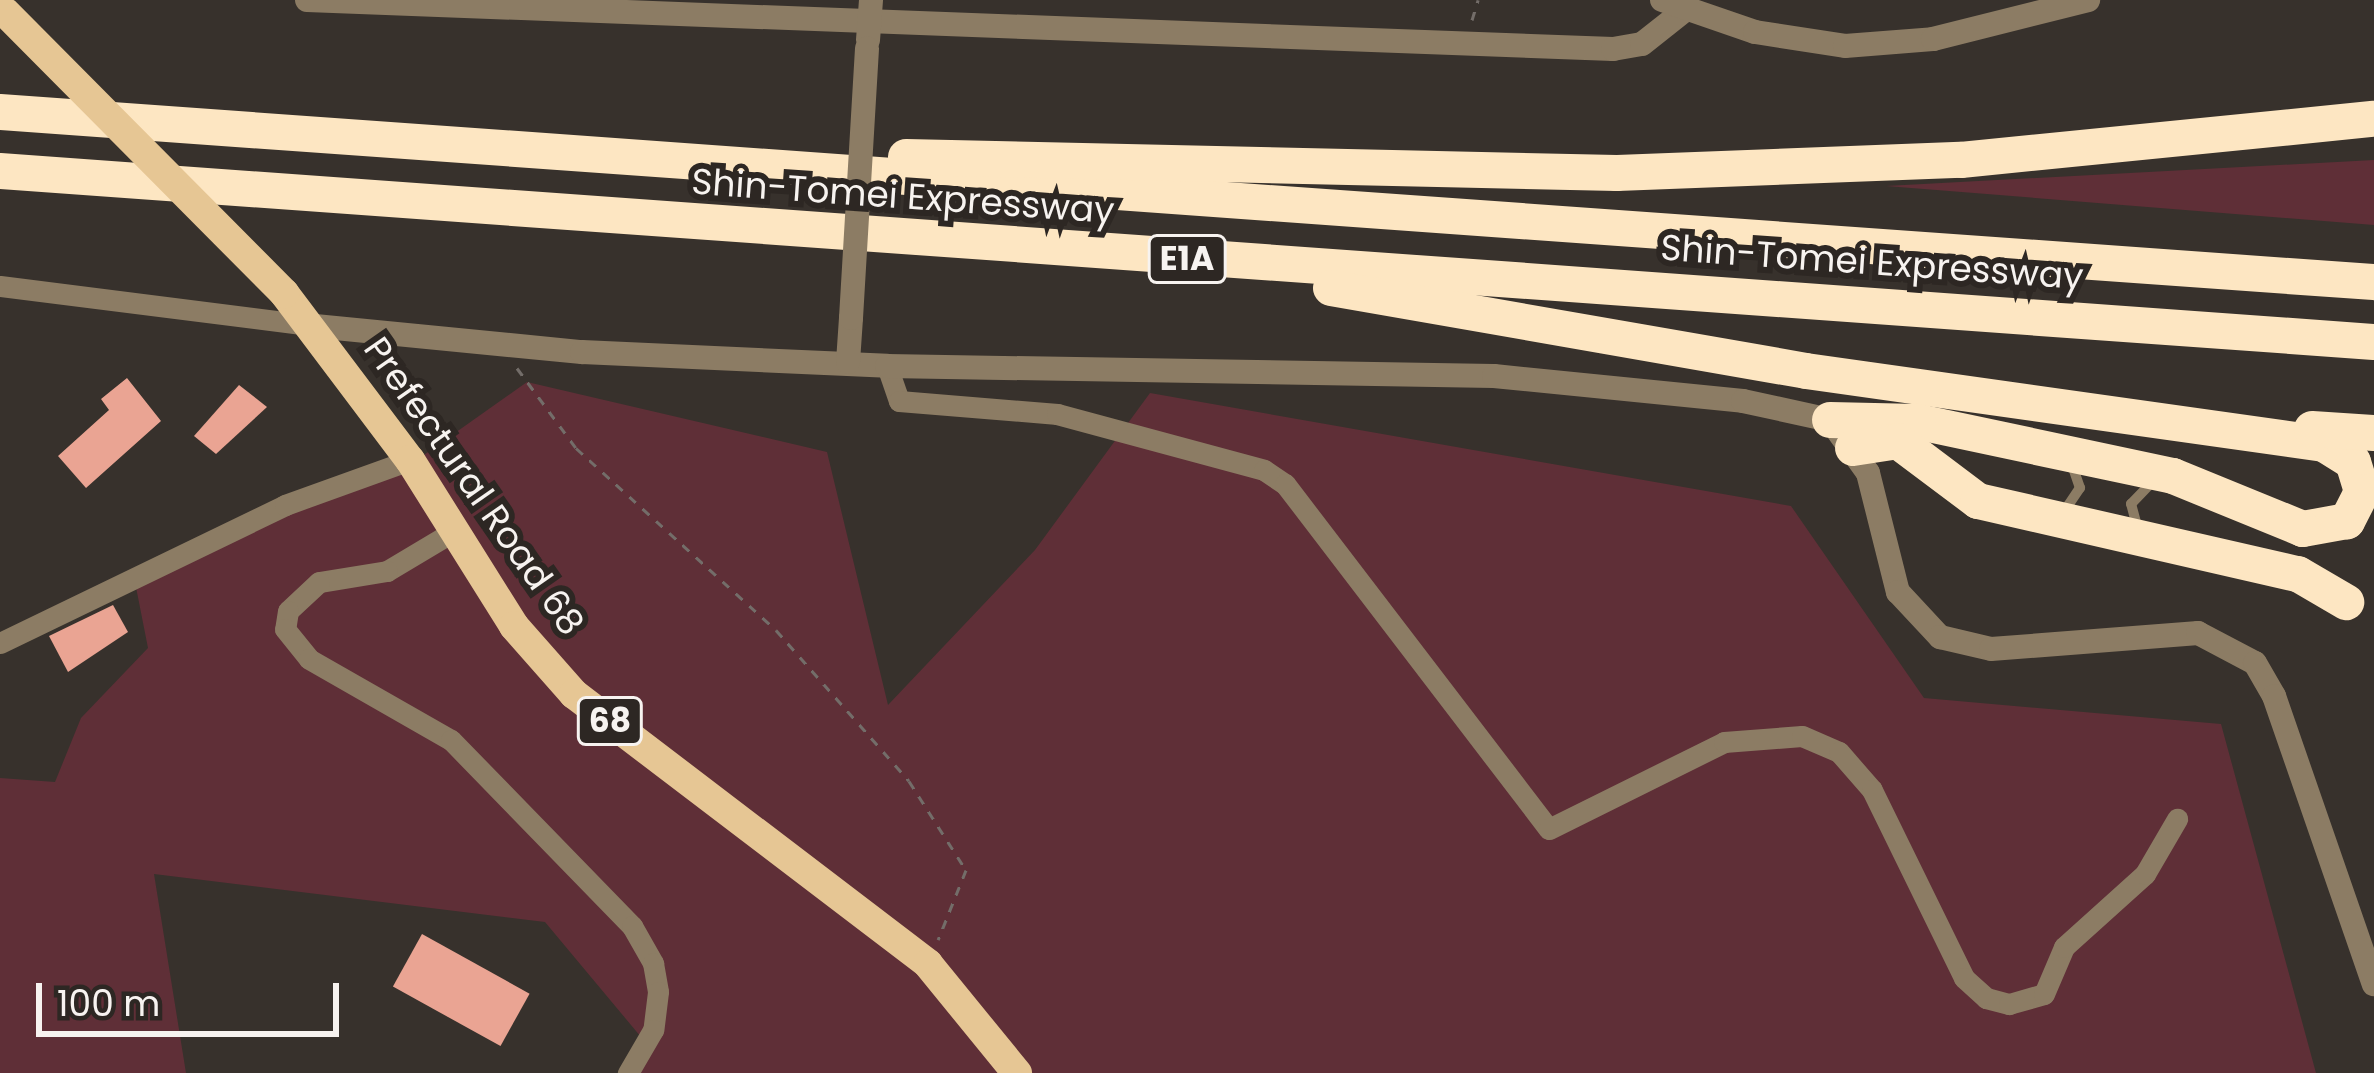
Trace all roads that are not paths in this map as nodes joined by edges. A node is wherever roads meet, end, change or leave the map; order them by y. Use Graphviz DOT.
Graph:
graph roads {
  1 [pos="307,0"];
  2 [pos="2088,0"];
  3 [pos="1674,5"];
  4 [pos="3,10"];
  5 [pos="869,25"];
  6 [pos="0,112"];
  7 [pos="2374,119"];
  8 [pos="255,129"];
  9 [pos="0,171"];
  10 [pos="1152,257"];
  11 [pos="2374,281"];
  12 [pos="0,286"];
  13 [pos="315,326"];
  14 [pos="2374,342"];
  15 [pos="848,362"];
  16 [pos="887,366"];
  17 [pos="2195,420"];
  18 [pos="2374,433"];
  19 [pos="1841,434"];
  20 [pos="2061,454"];
  21 [pos="410,460"];
  22 [pos="2173,476"];
  23 [pos="2040,518"];
  24 [pos="454,531"];
  25 [pos="2152,541"];
  26 [pos="2346,602"];
  27 [pos="0,643"];
  28 [pos="2177,819"];
  29 [pos="2374,984"];
  30 [pos="628,1073"];
  31 [pos="1017,1073"];
  1 -- 5 [label="street"];
  2 -- 3 [label="street"];
  3 -- 5 [label="street"];
  4 -- 13 [label="main road, Prefectural Road 68 / 68, bridge"];
  5 -- 15 [label="street, bridge"];
  6 -- 8 [label="highway, Shin-Tomei Expressway / E1A"];
  7 -- 8 [label="highway"];
  8 -- 11 [label="highway, Shin-Tomei Expressway / E1A"];
  9 -- 10 [label="highway, Shin-Tomei Expressway / E1A"];
  10 -- 14 [label="highway, Shin-Tomei Expressway / E1A"];
  10 -- 17 [label="highway"];
  12 -- 13 [label="street"];
  13 -- 15 [label="street"];
  13 -- 21 [label="main road, Prefectural Road 68 / 68"];
  15 -- 16 [label="street"];
  16 -- 19 [label="street"];
  16 -- 28 [label="street"];
  17 -- 18 [label="highway"];
  17 -- 22 [label="highway"];
  19 -- 20 [label="highway"];
  19 -- 23 [label="highway"];
  19 -- 29 [label="street"];
  20 -- 22 [label="highway"];
  20 -- 23 [label="lane"];
  21 -- 24 [label="main road, Prefectural Road 68 / 68"];
  21 -- 27 [label="street"];
  22 -- 25 [label="lane"];
  23 -- 25 [label="highway"];
  24 -- 30 [label="street"];
  24 -- 31 [label="main road, Prefectural Road 68 / 68"];
  25 -- 26 [label="highway"];
}
